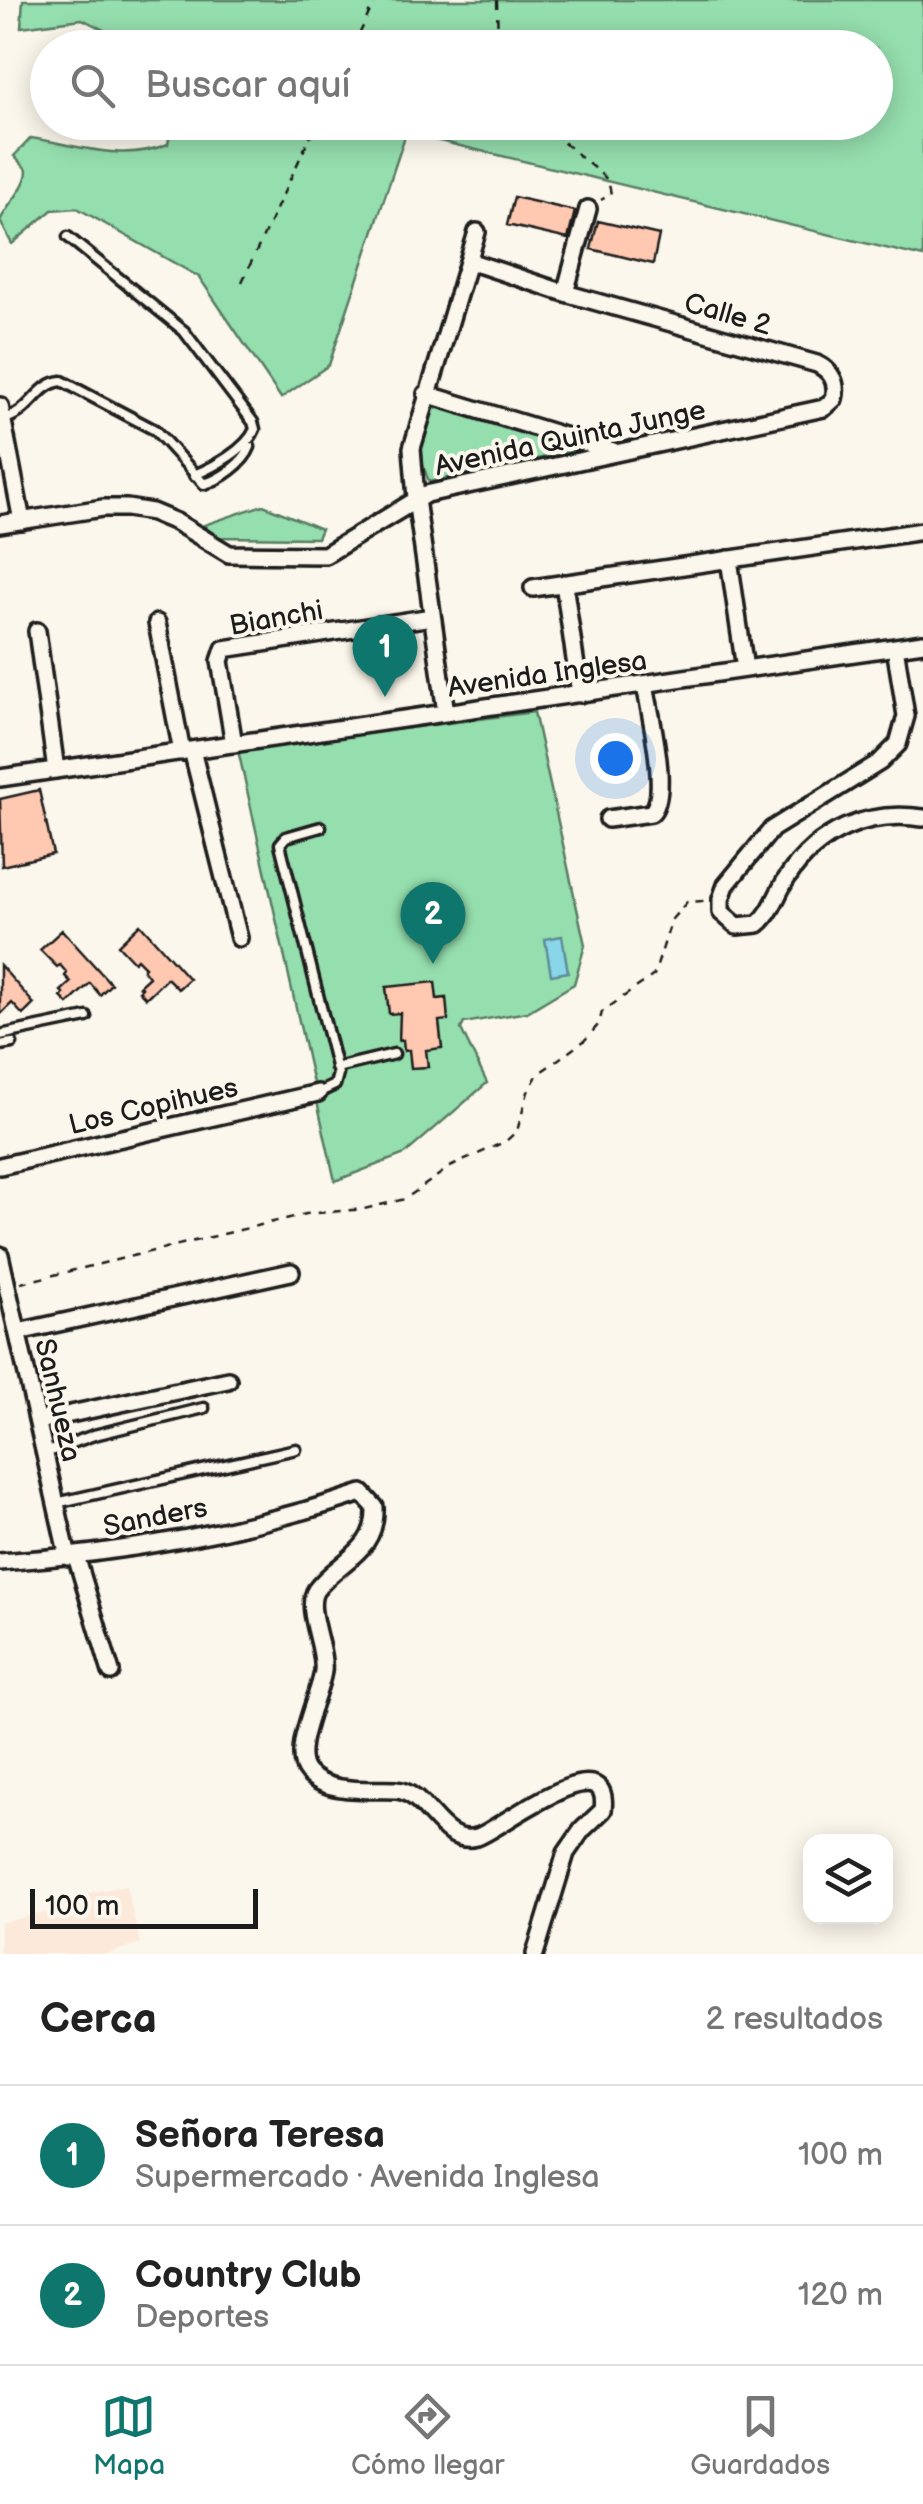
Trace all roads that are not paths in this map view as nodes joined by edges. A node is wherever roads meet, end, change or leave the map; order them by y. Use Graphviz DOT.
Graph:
graph roads {
  1 [pos="588,210"];
  2 [pos="477,232"];
  3 [pos="68,237"];
  4 [pos="469,261"];
  5 [pos="565,293"];
  6 [pos="426,394"];
  7 [pos="820,409"];
  8 [pos="2,412"];
  9 [pos="250,447"];
  10 [pos="616,452"];
  11 [pos="194,475"];
  12 [pos="416,498"];
  13 [pos="22,520"];
  14 [pos="0,524"];
  15 [pos="923,531"];
  16 [pos="728,559"];
  17 [pos="564,583"];
  18 [pos="533,588"];
  19 [pos="432,618"];
  20 [pos="157,623"];
  21 [pos="37,631"];
  22 [pos="923,643"];
  23 [pos="896,647"];
  24 [pos="745,669"];
  25 [pos="644,684"];
  26 [pos="580,694"];
  27 [pos="446,713"];
  28 [pos="234,744"];
  29 [pos="187,751"];
  30 [pos="56,770"];
  31 [pos="0,778"];
  32 [pos="923,818"];
  33 [pos="608,819"];
  34 [pos="320,827"];
  35 [pos="239,938"];
  36 [pos="87,1016"];
  37 [pos="0,1035"];
  38 [pos="12,1042"];
  39 [pos="0,1045"];
  40 [pos="394,1054"];
  41 [pos="336,1068"];
  42 [pos="318,1094"];
  43 [pos="0,1166"];
  44 [pos="0,1254"];
  45 [pos="291,1272"];
  46 [pos="18,1332"];
  47 [pos="228,1380"];
  48 [pos="204,1408"];
  49 [pos="38,1421"];
  50 [pos="296,1449"];
  51 [pos="45,1453"];
  52 [pos="56,1503"];
  53 [pos="72,1556"];
  54 [pos="0,1562"];
  55 [pos="111,1672"];
  56 [pos="534,1954"];
  1 -- 5 [label="street"];
  2 -- 4 [label="street"];
  3 -- 11 [label="lane"];
  4 -- 5 [label="street, Calle 2"];
  4 -- 6 [label="street"];
  5 -- 7 [label="street, Calle 2"];
  6 -- 10 [label="street"];
  6 -- 12 [label="street"];
  7 -- 10 [label="street, Avenida Quinta Junge"];
  8 -- 11 [label="lane"];
  8 -- 13 [label="street"];
  9 -- 11 [label="lane"];
  10 -- 12 [label="street, Avenida Quinta Junge"];
  12 -- 13 [label="street, Avenida Quinta Junge"];
  12 -- 19 [label="street"];
  13 -- 14 [label="street, Avenida Quinta Junge"];
  15 -- 16 [label="street"];
  16 -- 17 [label="street"];
  16 -- 24 [label="street"];
  17 -- 18 [label="street"];
  17 -- 26 [label="street"];
  19 -- 27 [label="street"];
  19 -- 28 [label="street, Bianchi"];
  20 -- 29 [label="street"];
  21 -- 30 [label="street"];
  22 -- 23 [label="street, Avenida Inglesa"];
  23 -- 24 [label="street, Avenida Inglesa"];
  23 -- 32 [label="street"];
  24 -- 25 [label="street, Avenida Inglesa"];
  25 -- 26 [label="street, Avenida Inglesa"];
  25 -- 33 [label="street"];
  26 -- 27 [label="street, Avenida Inglesa"];
  27 -- 28 [label="street, Avenida Inglesa"];
  28 -- 29 [label="street, Avenida Inglesa"];
  29 -- 30 [label="street, Avenida Inglesa"];
  29 -- 35 [label="street"];
  30 -- 31 [label="street, Avenida Inglesa"];
  34 -- 41 [label="lane"];
  36 -- 37 [label="lane"];
  38 -- 39 [label="lane"];
  40 -- 41 [label="lane"];
  41 -- 42 [label="lane"];
  42 -- 43 [label="street, Los Copihues"];
  44 -- 46 [label="street, Sanhueza"];
  45 -- 46 [label="street"];
  46 -- 49 [label="street, Sanhueza"];
  47 -- 49 [label="street"];
  48 -- 51 [label="lane"];
  49 -- 51 [label="street, Sanhueza"];
  50 -- 52 [label="lane"];
  51 -- 52 [label="street, Sanhueza"];
  52 -- 53 [label="street, Sanhueza"];
  53 -- 54 [label="street, Sanders"];
  53 -- 55 [label="street, Sanhueza"];
  53 -- 56 [label="street, Sanders"];
}
